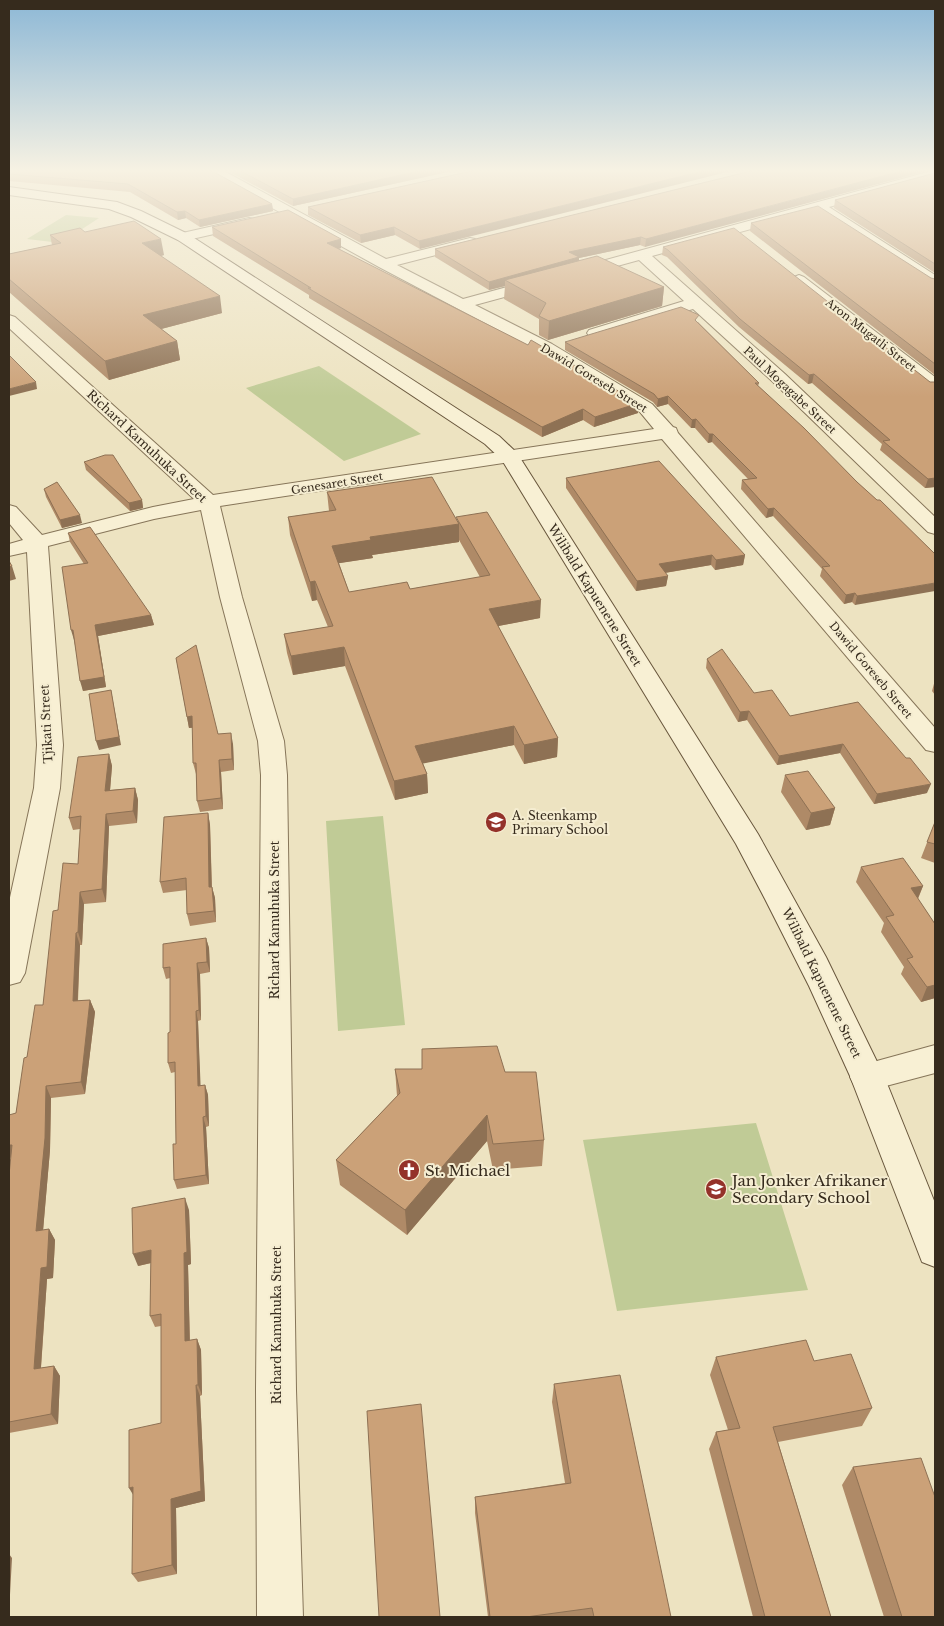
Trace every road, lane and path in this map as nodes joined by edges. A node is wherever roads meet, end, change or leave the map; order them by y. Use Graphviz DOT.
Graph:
graph roads {
  1 [pos="195,245"];
  2 [pos="341,245"];
  3 [pos="460,245"];
  4 [pos="675,245"];
  5 [pos="878,245"];
  6 [pos="641,254"];
  7 [pos="384,264"];
  8 [pos="789,272"];
  9 [pos="935,282"];
  10 [pos="695,303"];
  11 [pos="462,304"];
  12 [pos="9,320"];
  13 [pos="583,337"];
  14 [pos="565,342"];
  15 [pos="546,348"];
  16 [pos="935,386"];
  17 [pos="668,432"];
  18 [pos="510,457"];
  19 [pos="209,502"];
  20 [pos="9,511"];
  21 [pos="935,528"];
  22 [pos="37,543"];
  23 [pos="9,550"];
  24 [pos="935,744"];
  25 [pos="9,973"];
  26 [pos="935,1059"];
  27 [pos="867,1077"];
  28 [pos="935,1249"];
  29 [pos="280,1617"];
  1 -- 18 [label="street, Wilibald Kapuenene Street"];
  2 -- 7 [label="street, Dawid Goreseb Street"];
  3 -- 7 [label="street"];
  4 -- 6 [label="street"];
  5 -- 9 [label="street"];
  6 -- 10 [label="street, Paul Mogagabe Street"];
  6 -- 11 [label="street"];
  7 -- 11 [label="street, Dawid Goreseb Street"];
  8 -- 16 [label="street, Aron Mugatli Street"];
  10 -- 13 [label="street"];
  10 -- 21 [label="street, Paul Mogagabe Street"];
  11 -- 15 [label="street, Dawid Goreseb Street"];
  12 -- 19 [label="street, Richard Kamuhuka Street"];
  14 -- 15 [label="street"];
  15 -- 17 [label="street, Dawid Goreseb Street"];
  17 -- 18 [label="street, Genesaret Street"];
  17 -- 24 [label="street, Dawid Goreseb Street"];
  18 -- 19 [label="street, Genesaret Street"];
  18 -- 27 [label="street, Wilibald Kapuenene Street"];
  19 -- 22 [label="street, Genesaret Street"];
  19 -- 29 [label="street, Richard Kamuhuka Street"];
  20 -- 22 [label="street"];
  22 -- 23 [label="street, Genesaret Street"];
  22 -- 25 [label="street, Tjikati Street"];
  26 -- 27 [label="street"];
  27 -- 28 [label="street, Wilibald Kapuenene Street"];
}
